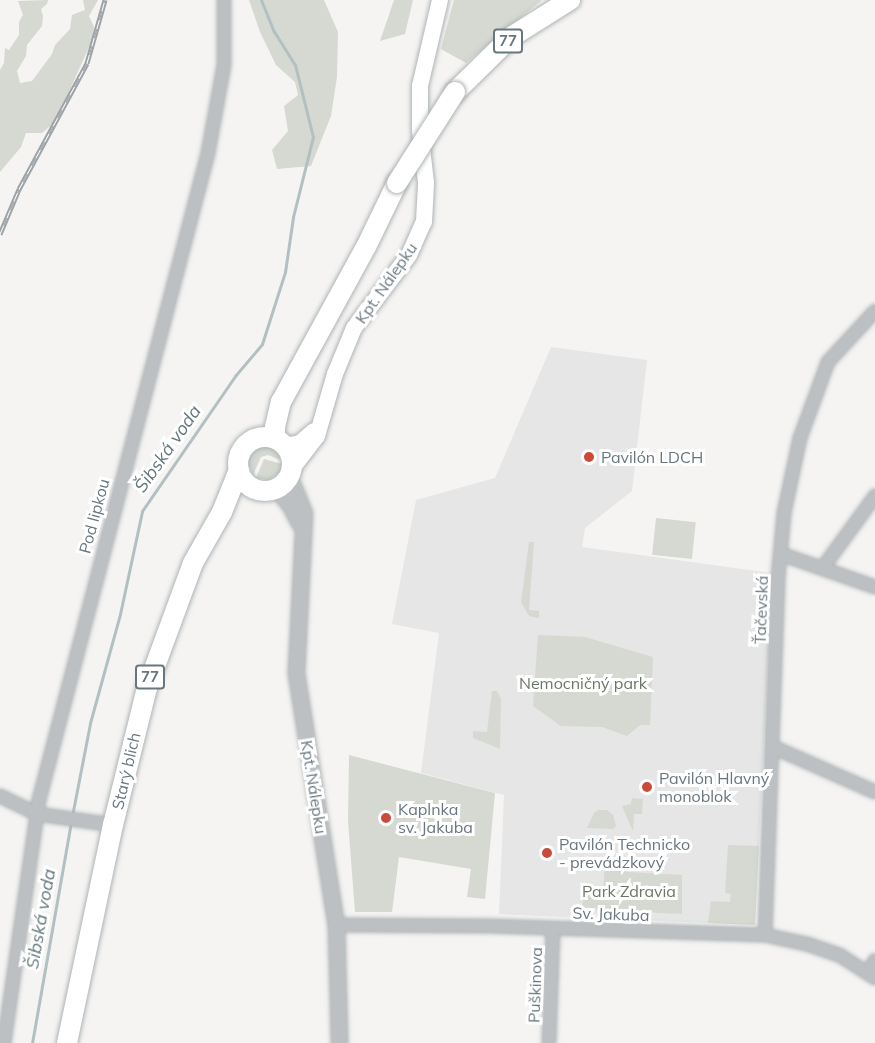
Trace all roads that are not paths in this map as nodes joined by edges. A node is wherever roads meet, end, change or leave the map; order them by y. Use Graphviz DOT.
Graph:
graph roads {
  1 [pos="224,0"];
  2 [pos="440,0"];
  3 [pos="570,0"];
  4 [pos="875,311"];
  5 [pos="321,421"];
  6 [pos="272,441"];
  7 [pos="239,470"];
  8 [pos="286,478"];
  9 [pos="256,489"];
  10 [pos="875,496"];
  11 [pos="222,512"];
  12 [pos="781,554"];
  13 [pos="824,566"];
  14 [pos="875,587"];
  15 [pos="773,747"];
  16 [pos="875,792"];
  17 [pos="0,796"];
  18 [pos="37,814"];
  19 [pos="113,825"];
  20 [pos="336,925"];
  21 [pos="553,929"];
  22 [pos="765,935"];
  23 [pos="875,960"];
  24 [pos="872,975"];
  25 [pos="4,1043"];
  26 [pos="67,1043"];
  27 [pos="339,1043"];
  28 [pos="549,1043"];
  1 -- 18 [label="street, Pod lipkou"];
  2 -- 5 [label="main road, Kpt. Nálepku"];
  3 -- 6 [label="main road, 77, bridge"];
  4 -- 12 [label="street, Ťačevská"];
  5 -- 6 [label="main road, Kpt. Nálepku"];
  5 -- 8 [label="main road, Kpt. Nálepku"];
  6 -- 7 [label="main road, 77"];
  6 -- 8 [label="main road, 77"];
  7 -- 9 [label="main road"];
  7 -- 11 [label="main road, Starý blich / 77"];
  8 -- 9 [label="main road"];
  8 -- 20 [label="street, Kpt. Nálepku"];
  9 -- 11 [label="main road, Starý blich / 77"];
  10 -- 13 [label="street"];
  11 -- 19 [label="main road, Starý blich / 77"];
  12 -- 13 [label="street"];
  12 -- 15 [label="street, Ťačevská"];
  13 -- 14 [label="street"];
  15 -- 16 [label="street"];
  15 -- 22 [label="street, Ťačevská"];
  17 -- 18 [label="street"];
  18 -- 19 [label="street"];
  18 -- 25 [label="street, Pod lipkou"];
  19 -- 26 [label="main road, Starý blich / 77"];
  20 -- 21 [label="street, Sv. Jakuba"];
  20 -- 27 [label="street, Kpt. Nálepku"];
  21 -- 22 [label="street, Sv. Jakuba"];
  21 -- 28 [label="street, Puškinova"];
  22 -- 24 [label="street, Sv. Jakuba"];
  23 -- 24 [label="street"];
}
